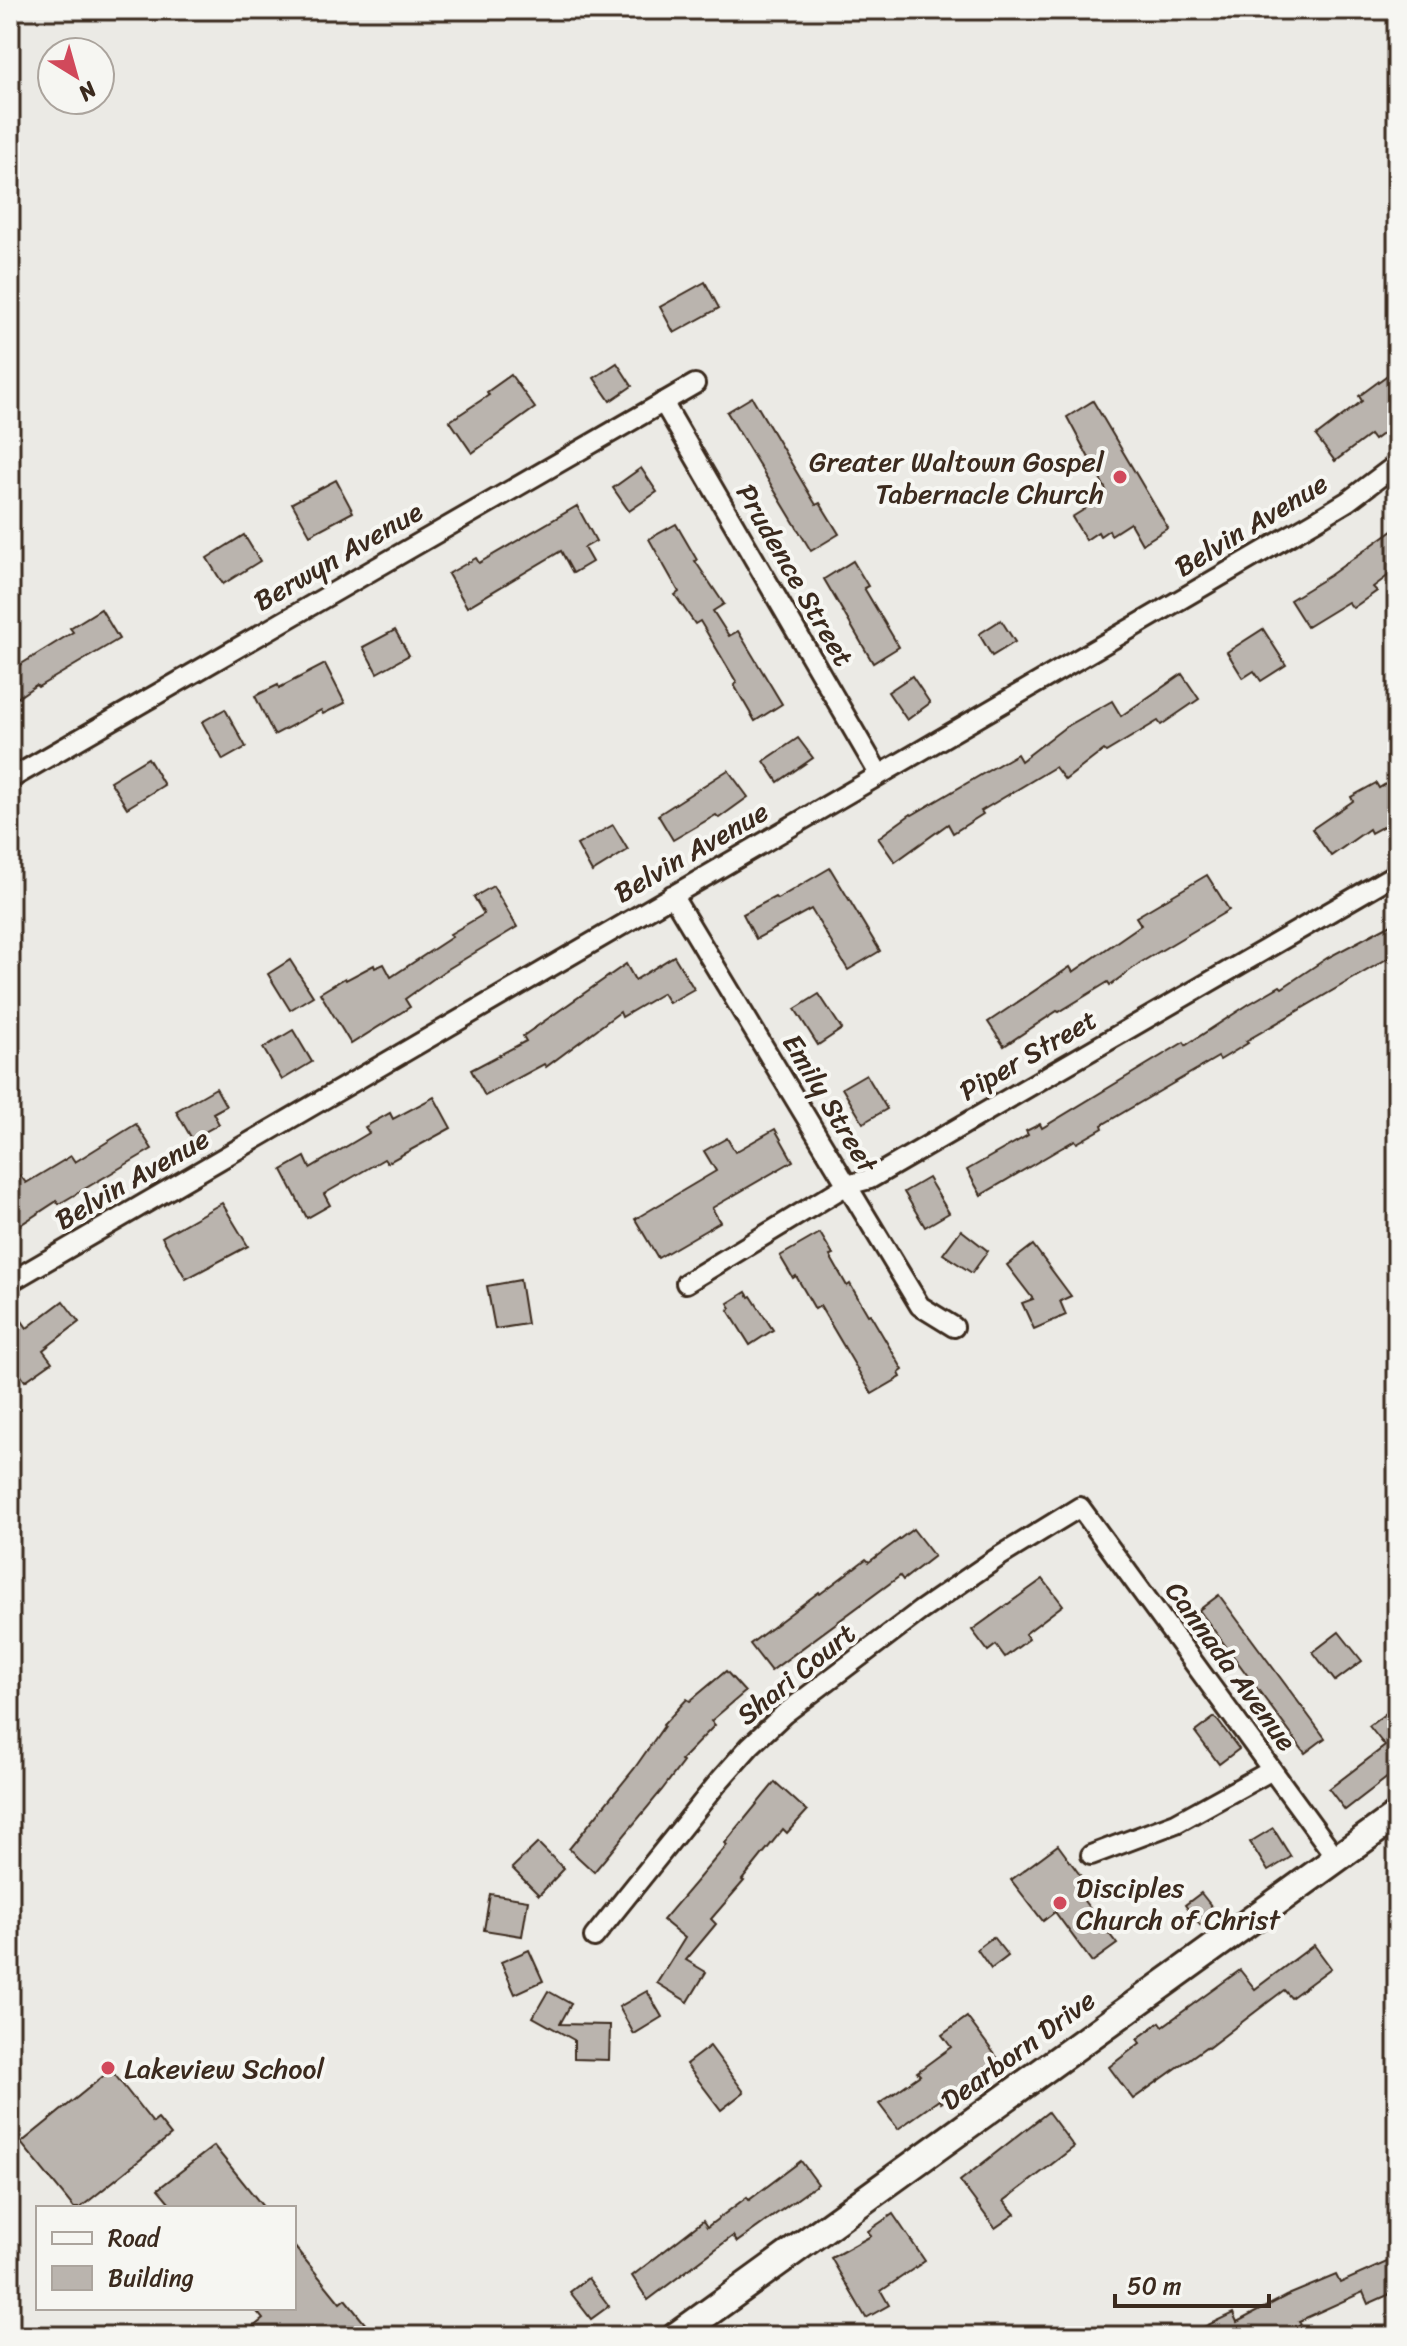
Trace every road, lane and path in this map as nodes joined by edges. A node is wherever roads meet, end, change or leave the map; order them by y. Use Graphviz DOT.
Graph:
graph roads {
  1 [pos="695,384"];
  2 [pos="663,402"];
  3 [pos="1397,464"];
  4 [pos="879,774"];
  5 [pos="10,779"];
  6 [pos="1397,873"];
  7 [pos="672,895"];
  8 [pos="847,1185"];
  9 [pos="10,1282"];
  10 [pos="686,1283"];
  11 [pos="954,1327"];
  12 [pos="1080,1507"];
  13 [pos="1272,1770"];
  14 [pos="1397,1815"];
  15 [pos="1091,1855"];
  16 [pos="1337,1859"];
  17 [pos="594,1937"];
  18 [pos="676,2336"];
  1 -- 2 [label="street, Berwyn Avenue"];
  2 -- 4 [label="street, Prudence Street"];
  2 -- 5 [label="street, Berwyn Avenue"];
  3 -- 4 [label="street, Belvin Avenue"];
  4 -- 7 [label="street, Belvin Avenue"];
  6 -- 8 [label="street, Piper Street"];
  7 -- 8 [label="street, Emily Street"];
  7 -- 9 [label="street, Belvin Avenue"];
  8 -- 10 [label="street, Piper Street"];
  8 -- 11 [label="street, Emily Street"];
  12 -- 13 [label="street, Cannada Avenue"];
  12 -- 17 [label="street, Shari Court"];
  13 -- 15 [label="street"];
  13 -- 16 [label="street, Cannada Avenue"];
  14 -- 16 [label="street, Dearborn Drive"];
  16 -- 18 [label="street, Dearborn Drive"];
}
